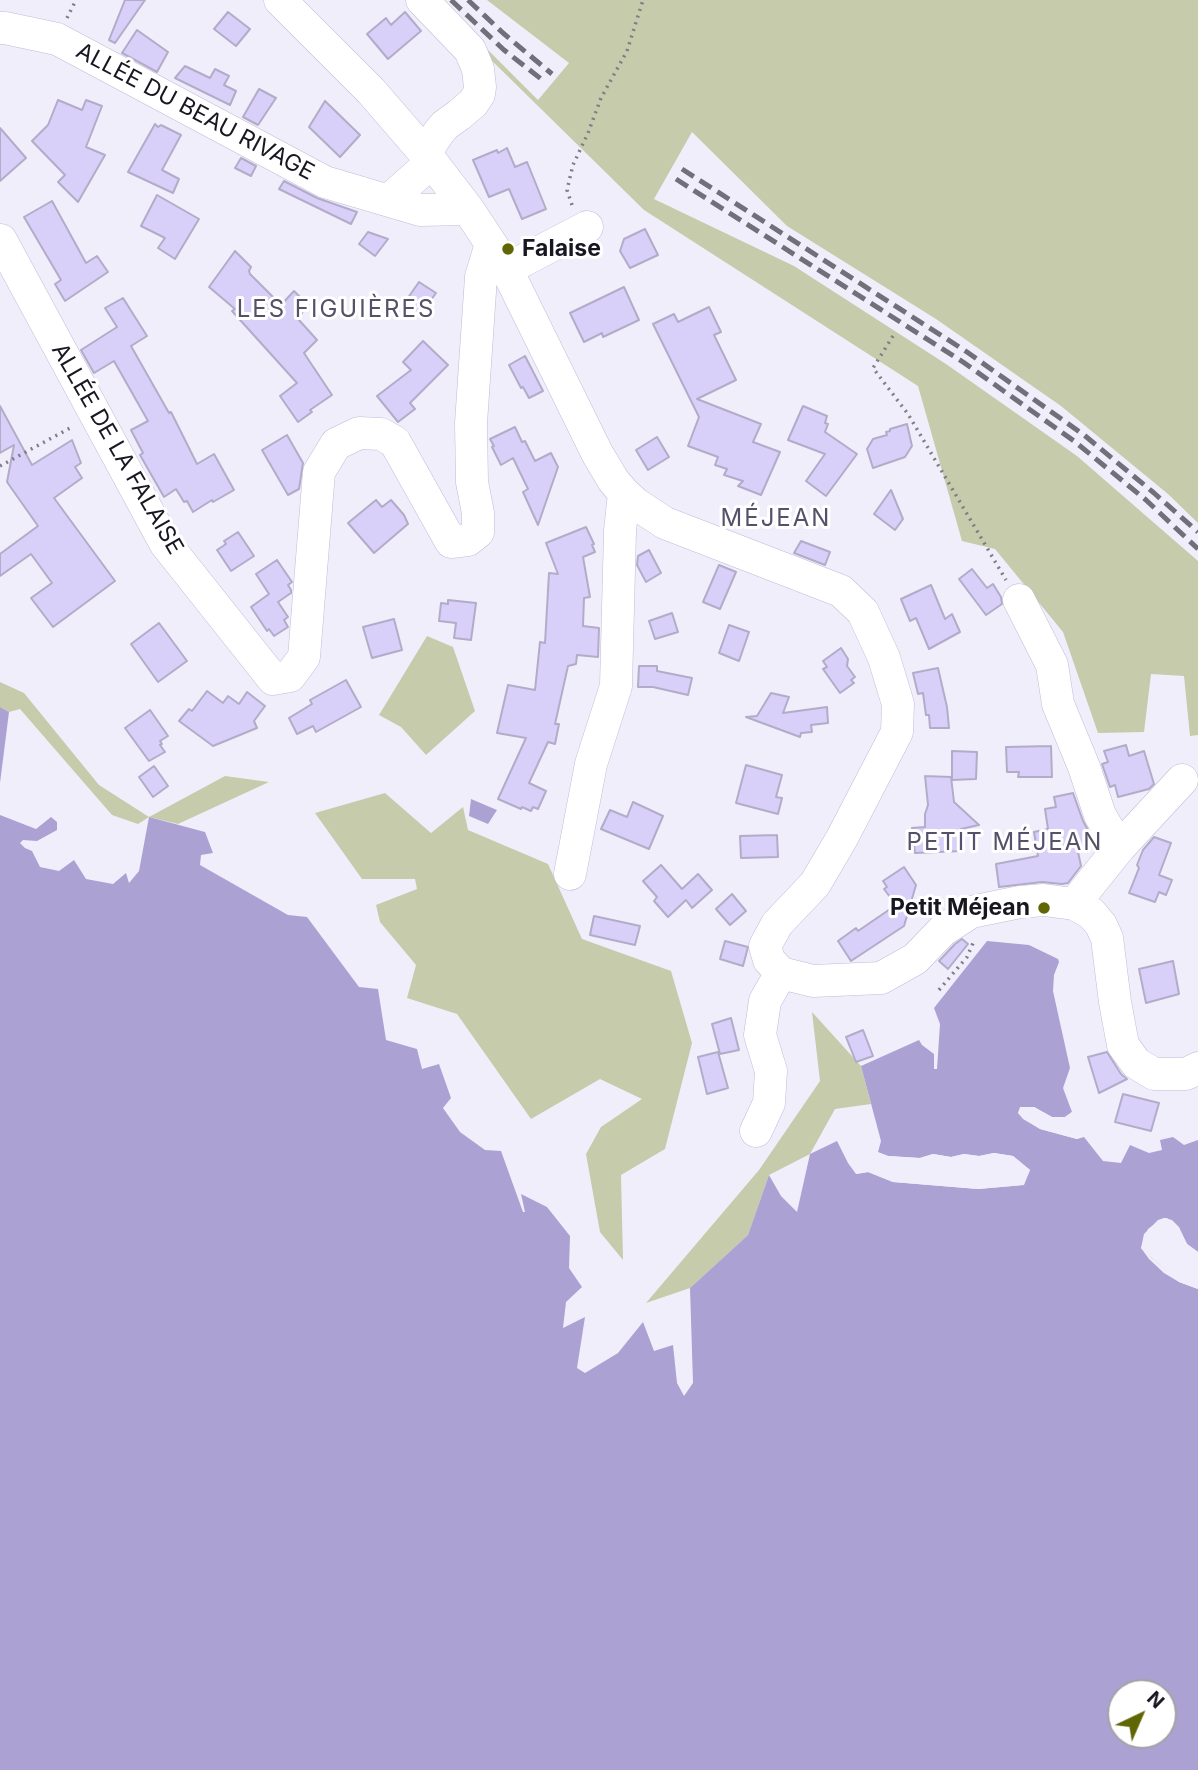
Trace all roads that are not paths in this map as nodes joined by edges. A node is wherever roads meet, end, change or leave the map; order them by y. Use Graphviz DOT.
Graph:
graph roads {
  1 [pos="280,0"];
  2 [pos="422,0"];
  3 [pos="0,28"];
  4 [pos="428,156"];
  5 [pos="390,200"];
  6 [pos="468,209"];
  7 [pos="587,227"];
  8 [pos="1,240"];
  9 [pos="499,257"];
  10 [pos="624,493"];
  11 [pos="1018,600"];
  12 [pos="1182,780"];
  13 [pos="1119,848"];
  14 [pos="570,874"];
  15 [pos="1074,904"];
  16 [pos="780,973"];
  17 [pos="1198,1068"];
  18 [pos="757,1131"];
  1 -- 4 [label="street"];
  2 -- 4 [label="street"];
  3 -- 5 [label="street, ALLÉE DU BEAU RIVAGE"];
  4 -- 5 [label="street"];
  4 -- 6 [label="street"];
  5 -- 6 [label="street, ALLÉE DU BEAU RIVAGE"];
  6 -- 9 [label="street"];
  7 -- 9 [label="street"];
  8 -- 9 [label="street, ALLÉE DE LA FALAISE"];
  9 -- 10 [label="street"];
  10 -- 14 [label="street"];
  10 -- 16 [label="street"];
  11 -- 13 [label="street"];
  12 -- 13 [label="street"];
  13 -- 15 [label="street"];
  15 -- 16 [label="street"];
  15 -- 17 [label="street"];
  16 -- 18 [label="street"];
}
